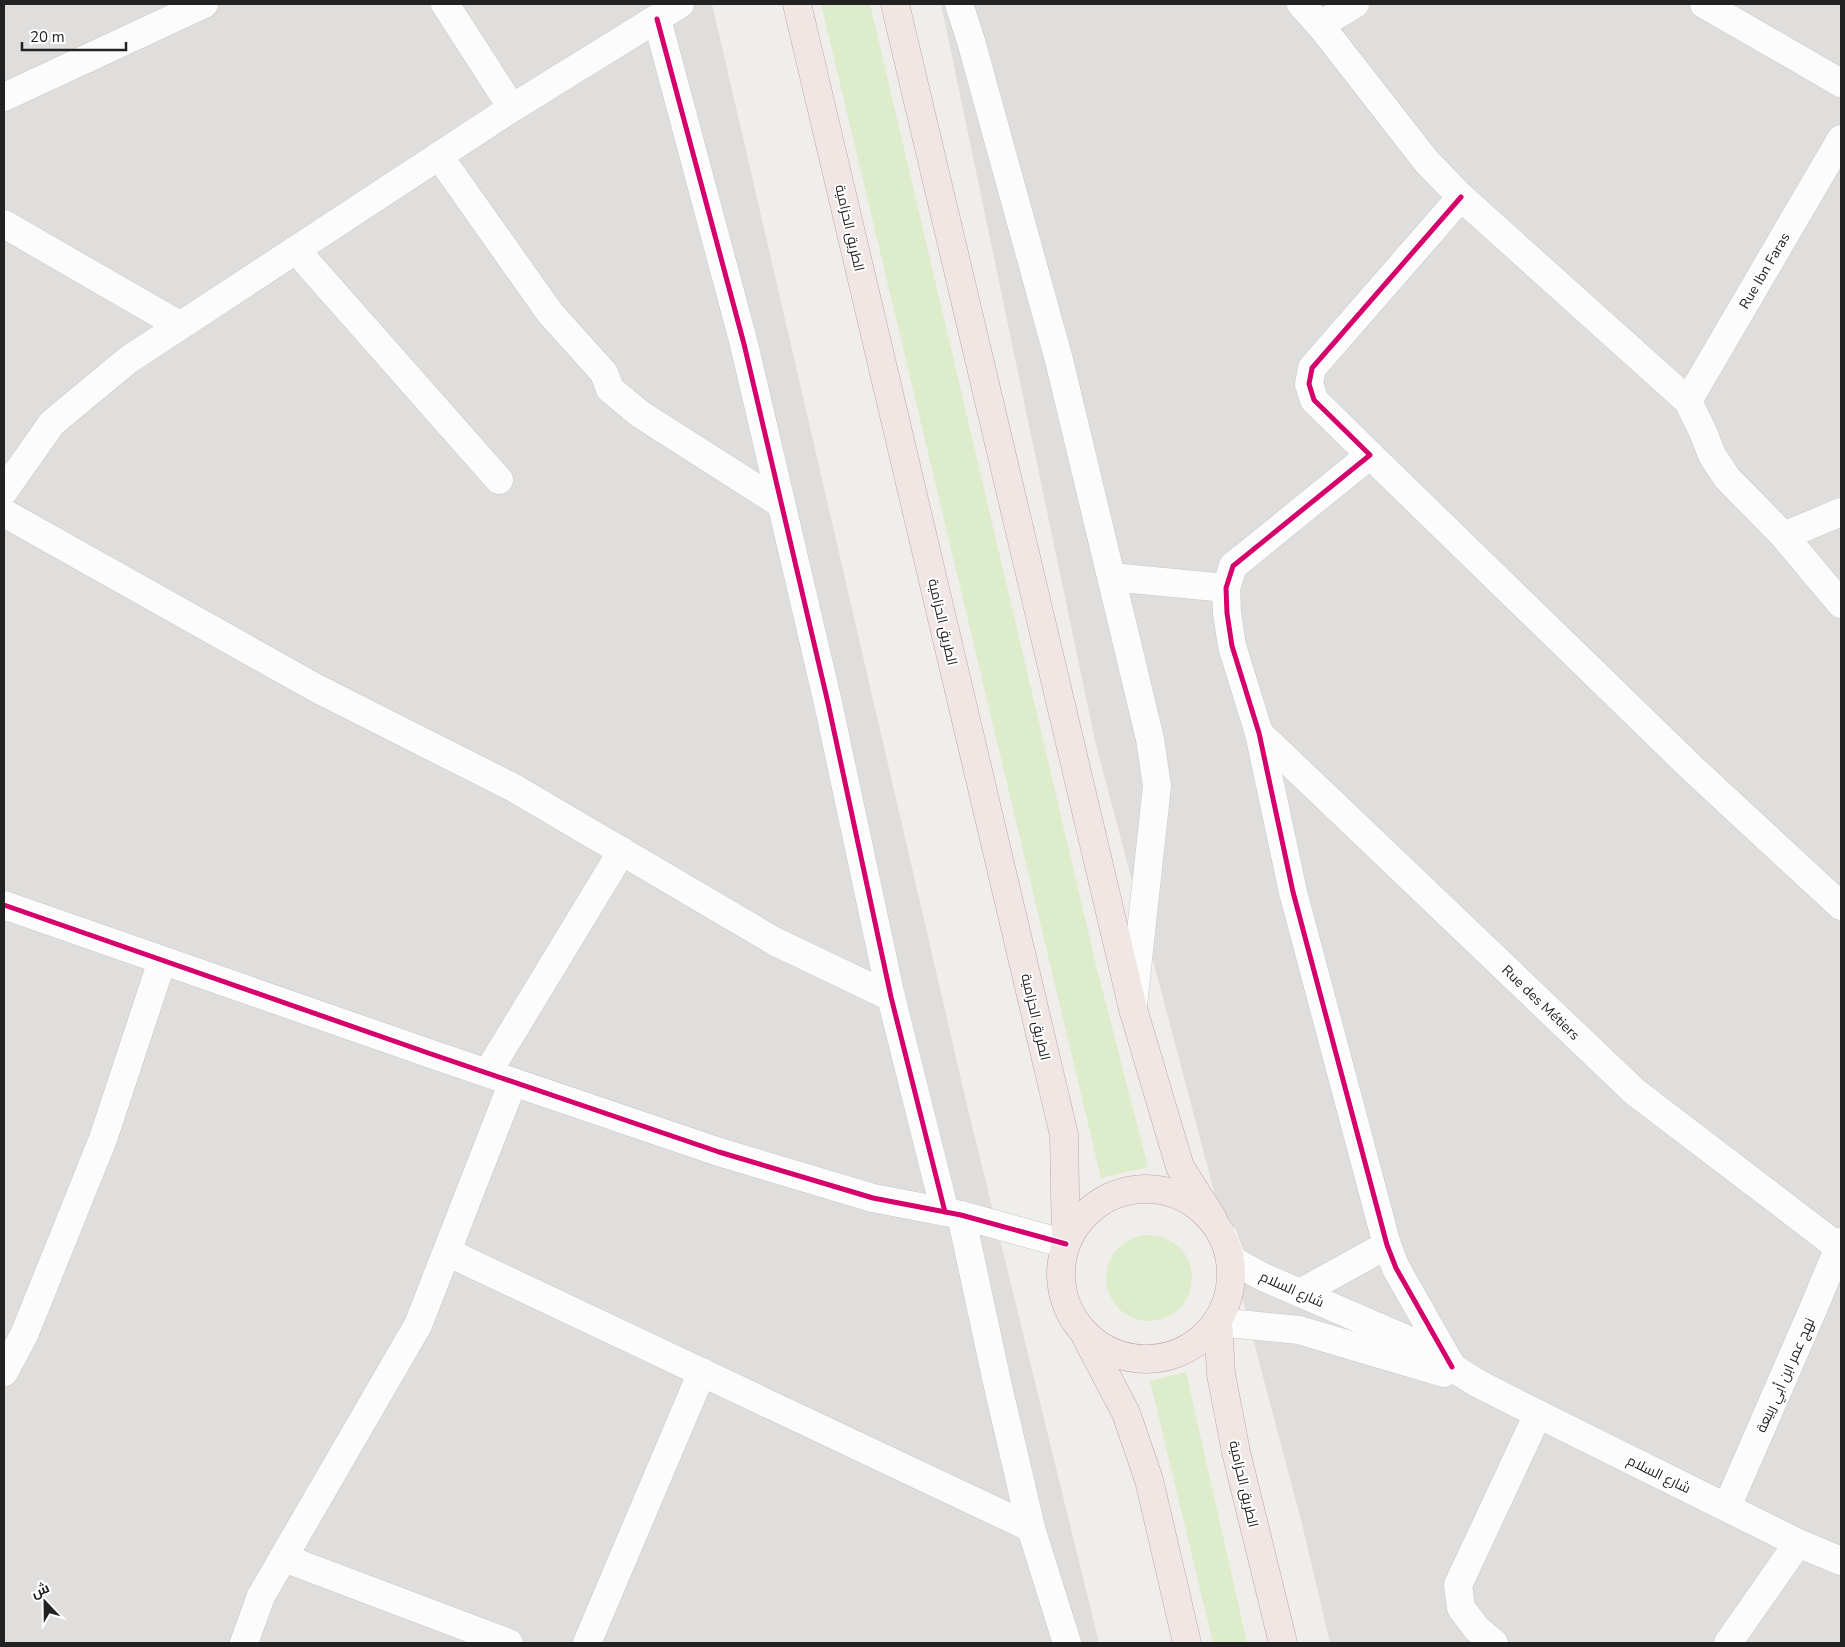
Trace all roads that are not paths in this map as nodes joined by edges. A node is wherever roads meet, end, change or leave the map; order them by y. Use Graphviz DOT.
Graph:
graph roads {
  1 [pos="204,4"];
  2 [pos="445,4"];
  3 [pos="680,4"];
  4 [pos="797,4"];
  5 [pos="895,4"];
  6 [pos="958,4"];
  7 [pos="1301,4"];
  8 [pos="1354,4"];
  9 [pos="1704,4"];
  10 [pos="657,19"];
  11 [pos="1320,25"];
  12 [pos="1841,83"];
  13 [pos="4,97"];
  14 [pos="512,108"];
  15 [pos="1841,139"];
  16 [pos="439,156"];
  17 [pos="1461,197"];
  18 [pos="4,224"];
  19 [pos="296,250"];
  20 [pos="179,325"];
  21 [pos="1688,401"];
  22 [pos="1370,455"];
  23 [pos="499,480"];
  24 [pos="4,491"];
  25 [pos="781,504"];
  26 [pos="1841,512"];
  27 [pos="4,513"];
  28 [pos="1784,536"];
  29 [pos="1111,577"];
  30 [pos="1226,588"];
  31 [pos="1841,604"];
  32 [pos="1259,733"];
  33 [pos="622,851"];
  34 [pos="4,905"];
  35 [pos="1841,906"];
  36 [pos="162,961"];
  37 [pos="891,997"];
  38 [pos="1133,1009"];
  39 [pos="501,1077"];
  40 [pos="953,1213"];
  41 [pos="1218,1228"];
  42 [pos="1066,1244"];
  43 [pos="1386,1245"];
  44 [pos="1840,1246"];
  45 [pos="447,1252"];
  46 [pos="1300,1293"];
  47 [pos="1218,1322"];
  48 [pos="1086,1335"];
  49 [pos="1452,1366"];
  50 [pos="4,1372"];
  51 [pos="702,1372"];
  52 [pos="1479,1384"];
  53 [pos="1538,1414"];
  54 [pos="1727,1507"];
  55 [pos="1031,1528"];
  56 [pos="1798,1543"];
  57 [pos="284,1558"];
  58 [pos="1841,1561"];
  59 [pos="244,1643"];
  60 [pos="509,1643"];
  61 [pos="587,1643"];
  62 [pos="1067,1643"];
  63 [pos="1187,1643"];
  64 [pos="1283,1643"];
  65 [pos="1494,1643"];
  66 [pos="1728,1643"];
  1 -- 13 [label="street"];
  2 -- 14 [label="street"];
  3 -- 10 [label="street"];
  4 -- 42 [label="highway, الطريق الحزامية"];
  5 -- 38 [label="highway, الطريق الحزامية"];
  6 -- 29 [label="street"];
  7 -- 11 [label="street"];
  8 -- 11 [label="street"];
  9 -- 12 [label="street"];
  10 -- 14 [label="street"];
  10 -- 25 [label="street"];
  11 -- 17 [label="street"];
  14 -- 16 [label="street"];
  15 -- 21 [label="street, Rue Ibn Faras"];
  16 -- 19 [label="street"];
  16 -- 25 [label="street"];
  17 -- 21 [label="street"];
  17 -- 22 [label="street"];
  18 -- 20 [label="street"];
  19 -- 20 [label="street"];
  19 -- 23 [label="street"];
  20 -- 24 [label="street"];
  21 -- 28 [label="street"];
  22 -- 30 [label="street"];
  22 -- 35 [label="street"];
  25 -- 37 [label="street"];
  26 -- 28 [label="street"];
  27 -- 33 [label="street"];
  28 -- 31 [label="street"];
  29 -- 30 [label="street"];
  29 -- 38 [label="street"];
  30 -- 32 [label="street"];
  32 -- 43 [label="street"];
  32 -- 44 [label="street, Rue des Métiers"];
  33 -- 37 [label="street"];
  33 -- 39 [label="street"];
  34 -- 36 [label="street"];
  36 -- 39 [label="street"];
  36 -- 50 [label="street"];
  37 -- 40 [label="street"];
  38 -- 41 [label="highway, الطريق الحزامية"];
  39 -- 40 [label="street"];
  39 -- 45 [label="street"];
  40 -- 42 [label="street"];
  40 -- 55 [label="street"];
  41 -- 42 [label="highway, الطريق الحزامية"];
  41 -- 46 [label="street, شارع السلام"];
  41 -- 47 [label="highway, الطريق الحزامية"];
  42 -- 48 [label="highway, الطريق الحزامية"];
  43 -- 46 [label="street"];
  43 -- 49 [label="street"];
  44 -- 54 [label="street, نهج عمر ابن أبي ربيعة"];
  45 -- 51 [label="street"];
  45 -- 57 [label="street"];
  46 -- 49 [label="street, شارع السلام"];
  47 -- 48 [label="highway, الطريق الحزامية"];
  47 -- 52 [label="street, شارع السلام"];
  47 -- 64 [label="highway, الطريق الحزامية"];
  48 -- 63 [label="highway, الطريق الحزامية"];
  49 -- 52 [label="street, شارع السلام"];
  51 -- 55 [label="street"];
  51 -- 61 [label="street"];
  52 -- 53 [label="street, شارع السلام"];
  53 -- 54 [label="street, شارع السلام"];
  53 -- 65 [label="street"];
  54 -- 56 [label="street, شارع السلام"];
  55 -- 62 [label="street"];
  56 -- 58 [label="street, شارع السلام"];
  56 -- 66 [label="street"];
  57 -- 59 [label="street"];
  57 -- 60 [label="street"];
}
